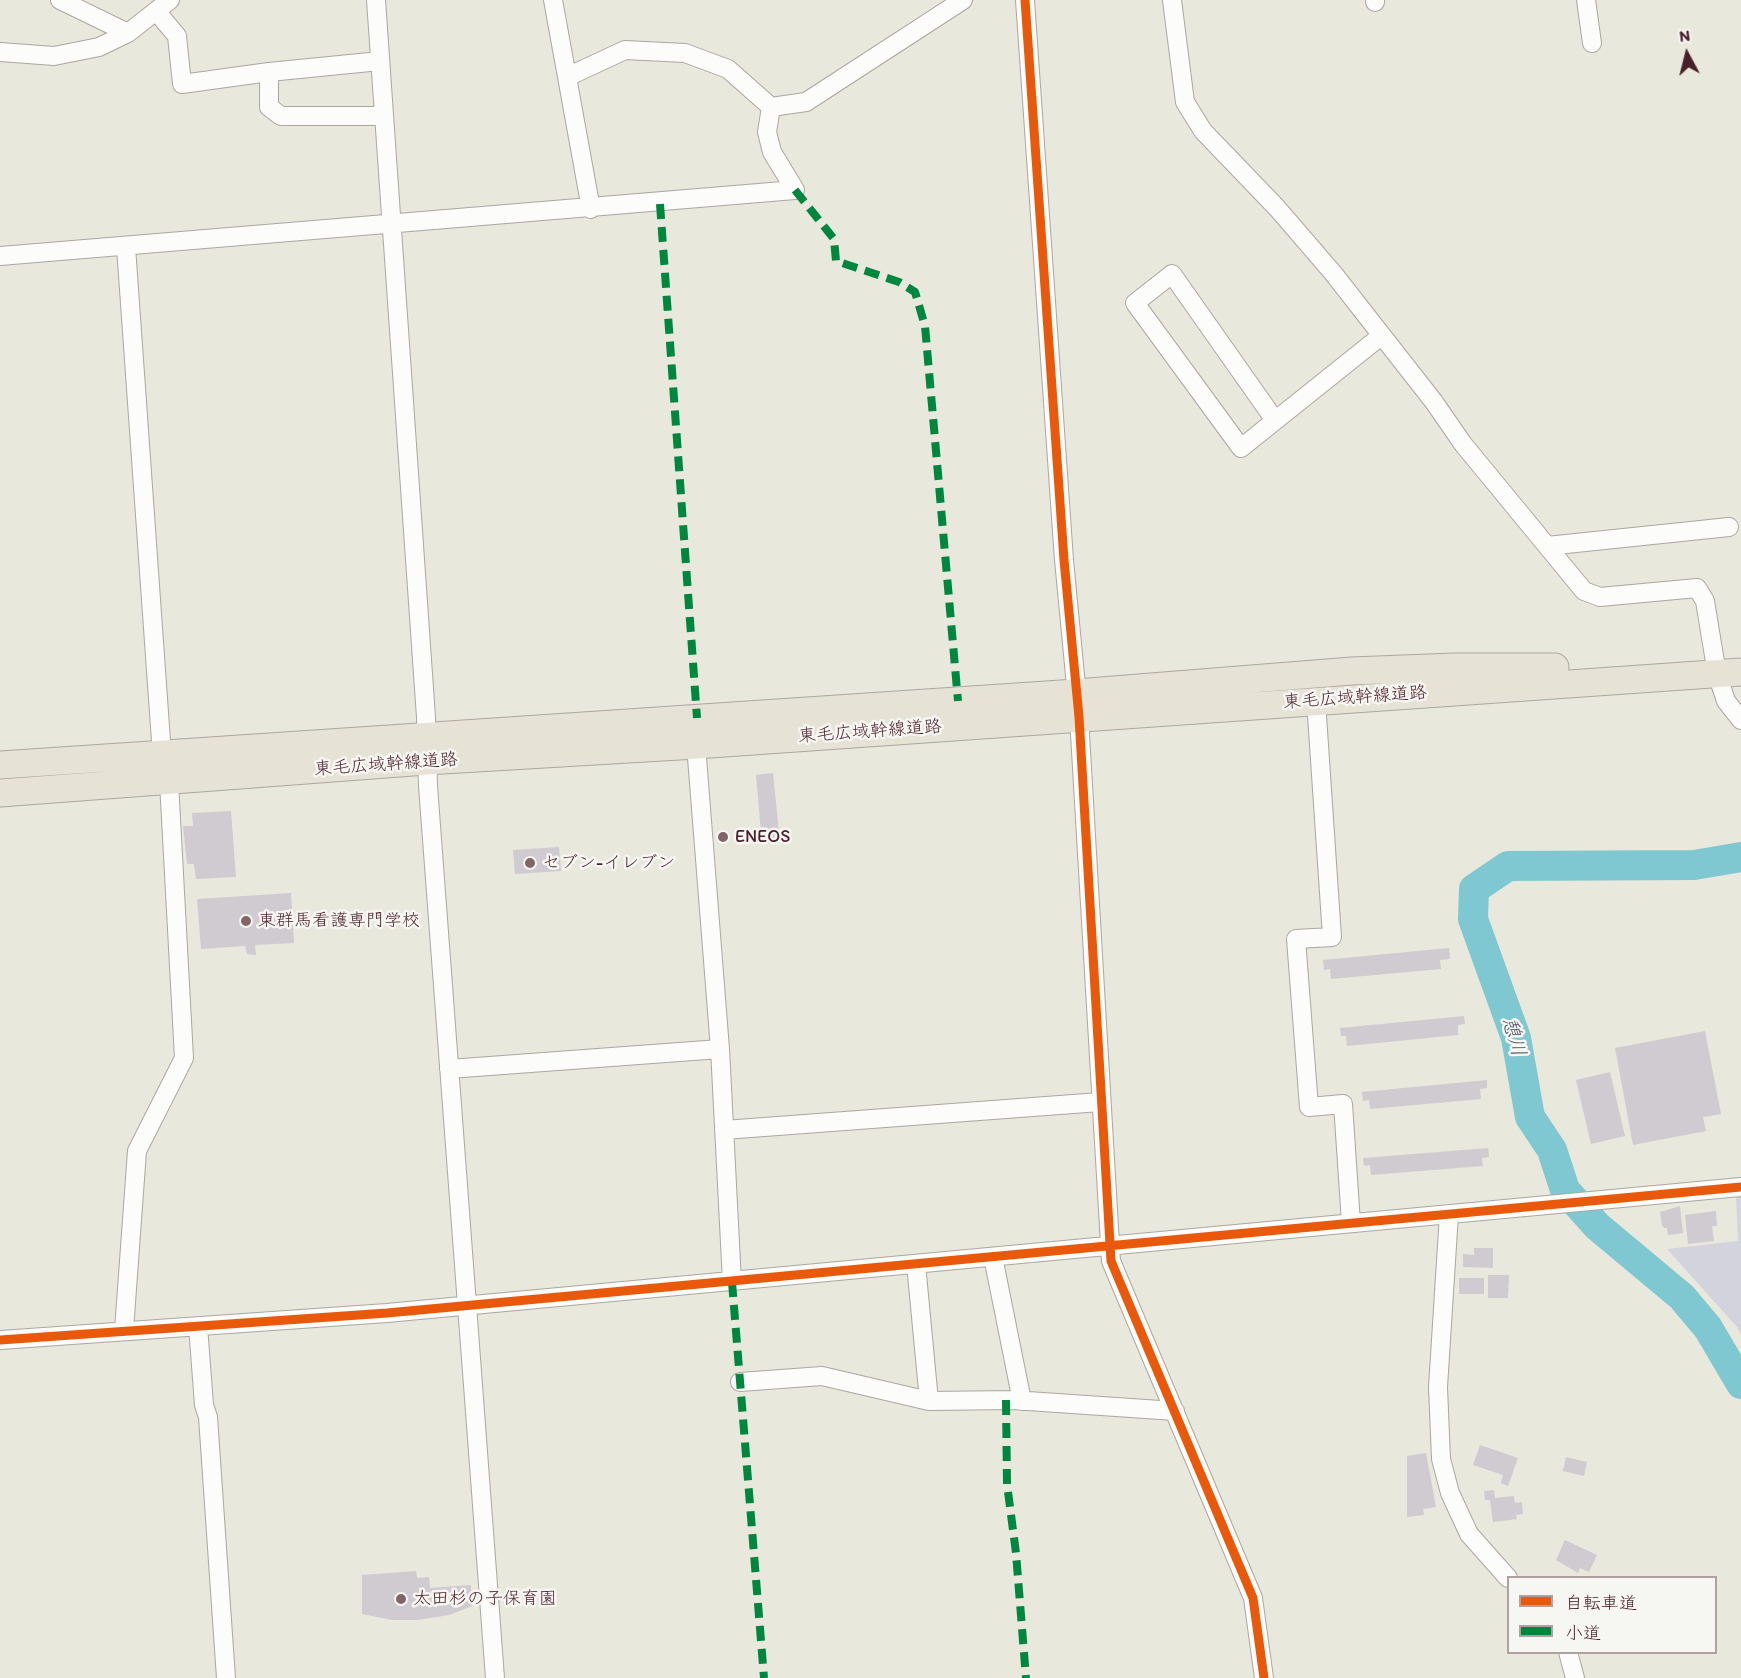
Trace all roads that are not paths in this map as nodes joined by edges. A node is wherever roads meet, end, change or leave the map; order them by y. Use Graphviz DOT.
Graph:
graph roads {
  1 [pos="60,0"];
  2 [pos="376,0"];
  3 [pos="553,0"];
  4 [pos="963,0"];
  5 [pos="1024,0"];
  6 [pos="1172,0"];
  7 [pos="1586,0"];
  8 [pos="163,6"];
  9 [pos="128,33"];
  10 [pos="1592,43"];
  11 [pos="0,52"];
  12 [pos="380,62"];
  13 [pos="269,72"];
  14 [pos="567,77"];
  15 [pos="771,107"];
  16 [pos="384,116"];
  17 [pos="591,209"];
  18 [pos="392,225"];
  19 [pos="126,247"];
  20 [pos="0,256"];
  21 [pos="1381,336"];
  22 [pos="1274,419"];
  23 [pos="1729,527"];
  24 [pos="1547,546"];
  25 [pos="1741,653"];
  26 [pos="1724,667"];
  27 [pos="1316,701"];
  28 [pos="1078,705"];
  29 [pos="1741,720"];
  30 [pos="696,745"];
  31 [pos="427,749"];
  32 [pos="162,755"];
  33 [pos="0,765"];
  34 [pos="169,782"];
  35 [pos="0,793"];
  36 [pos="720,1049"];
  37 [pos="449,1069"];
  38 [pos="1101,1102"];
  39 [pos="724,1130"];
  40 [pos="1741,1187"];
  41 [pos="1449,1214"];
  42 [pos="1351,1223"];
  43 [pos="1108,1246"];
  44 [pos="993,1257"];
  45 [pos="916,1264"];
  46 [pos="732,1282"];
  47 [pos="468,1306"];
  48 [pos="198,1326"];
  49 [pos="124,1330"];
  50 [pos="0,1340"];
  51 [pos="740,1382"];
  52 [pos="929,1401"];
  53 [pos="1022,1401"];
  54 [pos="1174,1412"];
  55 [pos="1507,1576"];
  56 [pos="1568,1654"];
  57 [pos="226,1678"];
  58 [pos="495,1678"];
  59 [pos="1263,1678"];
  60 [pos="1575,1678"];
  1 -- 9 [label="street"];
  2 -- 12 [label="street"];
  3 -- 14 [label="street"];
  4 -- 15 [label="street"];
  5 -- 28 [label="street"];
  6 -- 21 [label="street"];
  7 -- 10 [label="street"];
  8 -- 9 [label="street"];
  8 -- 13 [label="street"];
  9 -- 11 [label="street"];
  12 -- 13 [label="street"];
  12 -- 16 [label="street"];
  13 -- 16 [label="street"];
  14 -- 15 [label="street"];
  14 -- 17 [label="street"];
  15 -- 17 [label="street"];
  16 -- 18 [label="street"];
  17 -- 18 [label="street"];
  18 -- 19 [label="street"];
  18 -- 31 [label="street"];
  19 -- 20 [label="street"];
  19 -- 32 [label="street"];
  21 -- 22 [label="street"];
  21 -- 24 [label="street"];
  22 -- 22 [label="street"];
  23 -- 24 [label="street"];
  24 -- 26 [label="street"];
  25 -- 26 [label="highway, 東毛広域幹線道路"];
  26 -- 27 [label="highway, 東毛広域幹線道路"];
  26 -- 28 [label="highway, 東毛広域幹線道路"];
  26 -- 29 [label="street"];
  27 -- 28 [label="highway, 東毛広域幹線道路"];
  27 -- 42 [label="street"];
  28 -- 30 [label="highway, 東毛広域幹線道路"];
  28 -- 31 [label="highway, 東毛広域幹線道路"];
  28 -- 38 [label="street"];
  30 -- 31 [label="highway, 東毛広域幹線道路"];
  30 -- 36 [label="street"];
  31 -- 32 [label="highway, 東毛広域幹線道路"];
  31 -- 34 [label="highway, 東毛広域幹線道路"];
  31 -- 37 [label="street"];
  32 -- 33 [label="highway, 東毛広域幹線道路"];
  34 -- 35 [label="highway, 東毛広域幹線道路"];
  34 -- 49 [label="street"];
  36 -- 37 [label="street"];
  36 -- 39 [label="street"];
  37 -- 47 [label="street"];
  38 -- 39 [label="street"];
  38 -- 43 [label="street"];
  39 -- 46 [label="street"];
  40 -- 41 [label="street"];
  41 -- 42 [label="street"];
  41 -- 55 [label="street"];
  42 -- 43 [label="street"];
  43 -- 44 [label="street"];
  43 -- 54 [label="street"];
  44 -- 45 [label="street"];
  44 -- 53 [label="street"];
  45 -- 46 [label="street"];
  45 -- 52 [label="street"];
  46 -- 47 [label="street"];
  47 -- 48 [label="street"];
  47 -- 58 [label="street"];
  48 -- 49 [label="street"];
  48 -- 57 [label="street"];
  49 -- 50 [label="street"];
  51 -- 52 [label="street"];
  52 -- 53 [label="street"];
  53 -- 54 [label="street"];
  54 -- 59 [label="street"];
  56 -- 60 [label="street"];
}
